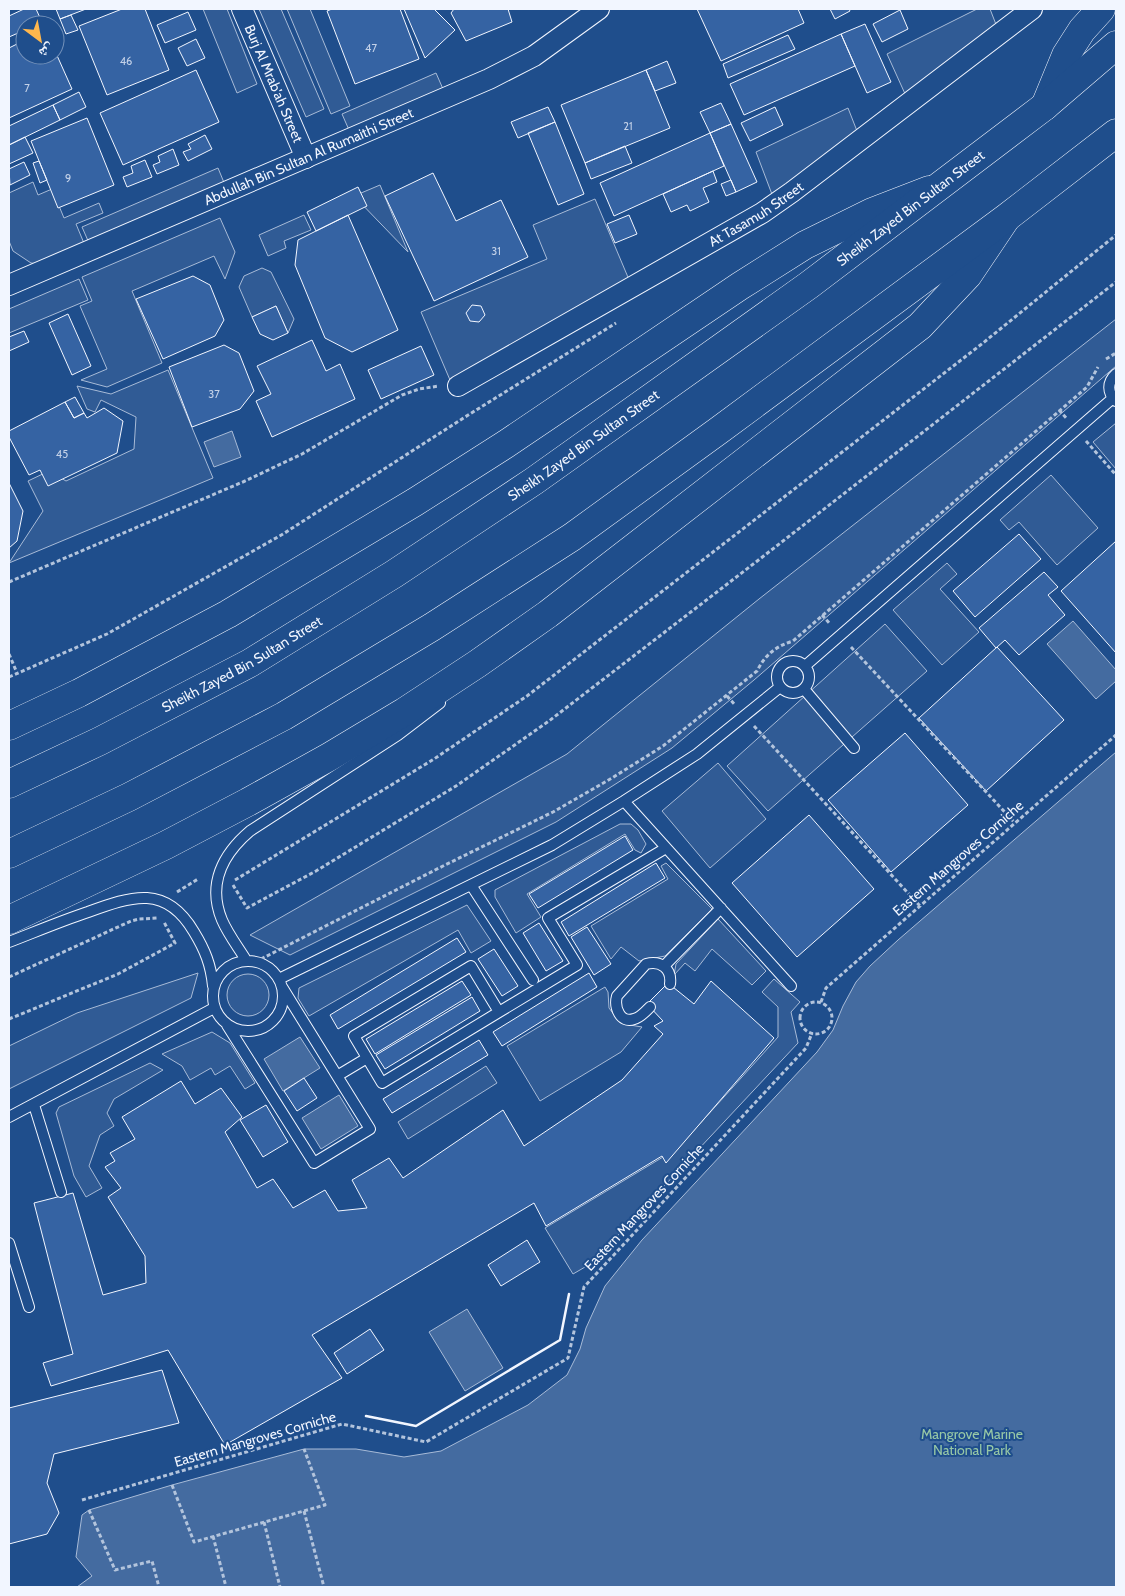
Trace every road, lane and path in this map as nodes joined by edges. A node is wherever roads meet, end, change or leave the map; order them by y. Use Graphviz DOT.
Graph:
graph roads {
  1 [pos="242,9"];
  2 [pos="599,9"];
  3 [pos="1032,9"];
  4 [pos="1101,9"];
  5 [pos="1116,45"];
  6 [pos="1044,106"];
  7 [pos="1116,133"];
  8 [pos="306,158"];
  9 [pos="942,184"];
  10 [pos="1006,218"];
  11 [pos="1116,235"];
  12 [pos="1116,282"];
  13 [pos="9,285"];
  14 [pos="1116,353"];
  15 [pos="1116,374"];
  16 [pos="458,386"];
  17 [pos="1115,400"];
  18 [pos="9,582"];
  19 [pos="822,615"];
  20 [pos="841,635"];
  21 [pos="9,654"];
  22 [pos="477,664"];
  23 [pos="805,666"];
  24 [pos="17,673"];
  25 [pos="780,688"];
  26 [pos="804,689"];
  27 [pos="727,696"];
  28 [pos="745,716"];
  29 [pos="9,726"];
  30 [pos="1116,735"];
  31 [pos="854,748"];
  32 [pos="9,784"];
  33 [pos="624,801"];
  34 [pos="1015,823"];
  35 [pos="666,848"];
  36 [pos="9,854"];
  37 [pos="198,879"];
  38 [pos="471,885"];
  39 [pos="177,892"];
  40 [pos="920,906"];
  41 [pos="721,908"];
  42 [pos="9,920"];
  43 [pos="9,942"];
  44 [pos="246,960"];
  45 [pos="257,961"];
  46 [pos="664,966"];
  47 [pos="9,978"];
  48 [pos="533,980"];
  49 [pos="280,983"];
  50 [pos="670,984"];
  51 [pos="213,986"];
  52 [pos="791,986"];
  53 [pos="821,1002"];
  54 [pos="650,1007"];
  55 [pos="214,1008"];
  56 [pos="499,1012"];
  57 [pos="9,1018"];
  58 [pos="228,1025"];
  59 [pos="812,1033"];
  60 [pos="367,1058"];
  61 [pos="337,1076"];
  62 [pos="34,1105"];
  63 [pos="9,1117"];
  64 [pos="61,1192"];
  65 [pos="9,1243"];
  66 [pos="29,1307"];
  67 [pos="304,1449"];
  68 [pos="172,1485"];
  69 [pos="82,1500"];
  70 [pos="89,1510"];
  71 [pos="304,1511"];
  72 [pos="264,1522"];
  73 [pos="213,1536"];
  74 [pos="159,1587"];
  75 [pos="226,1587"];
  76 [pos="280,1587"];
  77 [pos="324,1587"];
  1 -- 8 [label="street, Burj Al Mrab'ah Street"];
  2 -- 8 [label="street, Abdullah Bin Sultan Al Rumaithi Street"];
  3 -- 16 [label="street, At Tasamuh Street"];
  4 -- 6 [label="main road"];
  5 -- 6 [label="main road, Sheikh Zayed Bin Sultan Street"];
  6 -- 9 [label="main road, Sheikh Zayed Bin Sultan Street"];
  7 -- 10 [label="main road"];
  8 -- 13 [label="street, Abdullah Bin Sultan Al Rumaithi Street"];
  9 -- 29 [label="main road"];
  9 -- 32 [label="main road, Sheikh Zayed Bin Sultan Street"];
  10 -- 22 [label="main road"];
  10 -- 36 [label="main road"];
  11 -- 12 [label="path"];
  14 -- 19 [label="path"];
  15 -- 17 [label="lane"];
  16 -- 18 [label="path"];
  17 -- 20 [label="lane"];
  19 -- 20 [label="path"];
  19 -- 27 [label="path"];
  20 -- 23 [label="lane"];
  20 -- 34 [label="path"];
  21 -- 24 [label="path"];
  22 -- 42 [label="main road"];
  22 -- 44 [label="lane"];
  23 -- 25 [label="lane"];
  23 -- 26 [label="lane"];
  25 -- 26 [label="lane"];
  25 -- 28 [label="lane"];
  26 -- 31 [label="lane"];
  27 -- 28 [label="path"];
  27 -- 45 [label="path"];
  28 -- 33 [label="lane"];
  28 -- 40 [label="path"];
  30 -- 34 [label="path, Eastern Mangroves Corniche"];
  33 -- 35 [label="lane"];
  33 -- 38 [label="lane"];
  34 -- 40 [label="path, Eastern Mangroves Corniche"];
  35 -- 41 [label="lane"];
  35 -- 56 [label="lane"];
  37 -- 39 [label="path"];
  38 -- 48 [label="lane"];
  38 -- 49 [label="lane"];
  40 -- 53 [label="path, Eastern Mangroves Corniche"];
  41 -- 46 [label="lane"];
  41 -- 52 [label="lane"];
  43 -- 51 [label="lane"];
  44 -- 45 [label="lane"];
  44 -- 51 [label="lane"];
  45 -- 49 [label="lane"];
  46 -- 50 [label="lane"];
  46 -- 54 [label="lane"];
  47 -- 57 [label="path"];
  49 -- 58 [label="lane"];
  49 -- 61 [label="lane"];
  51 -- 55 [label="lane"];
  53 -- 59 [label="path"];
  53 -- 59 [label="path"];
  55 -- 58 [label="lane"];
  55 -- 62 [label="lane"];
  56 -- 60 [label="lane"];
  56 -- 60 [label="lane"];
  58 -- 61 [label="lane"];
  59 -- 69 [label="path, Eastern Mangroves Corniche"];
  60 -- 61 [label="lane"];
  62 -- 63 [label="lane"];
  62 -- 64 [label="lane"];
  65 -- 66 [label="lane"];
  67 -- 71 [label="path"];
  68 -- 73 [label="path"];
  70 -- 74 [label="path"];
  71 -- 72 [label="path"];
  71 -- 77 [label="path"];
  72 -- 73 [label="path"];
  72 -- 76 [label="path"];
  73 -- 75 [label="path"];
}
